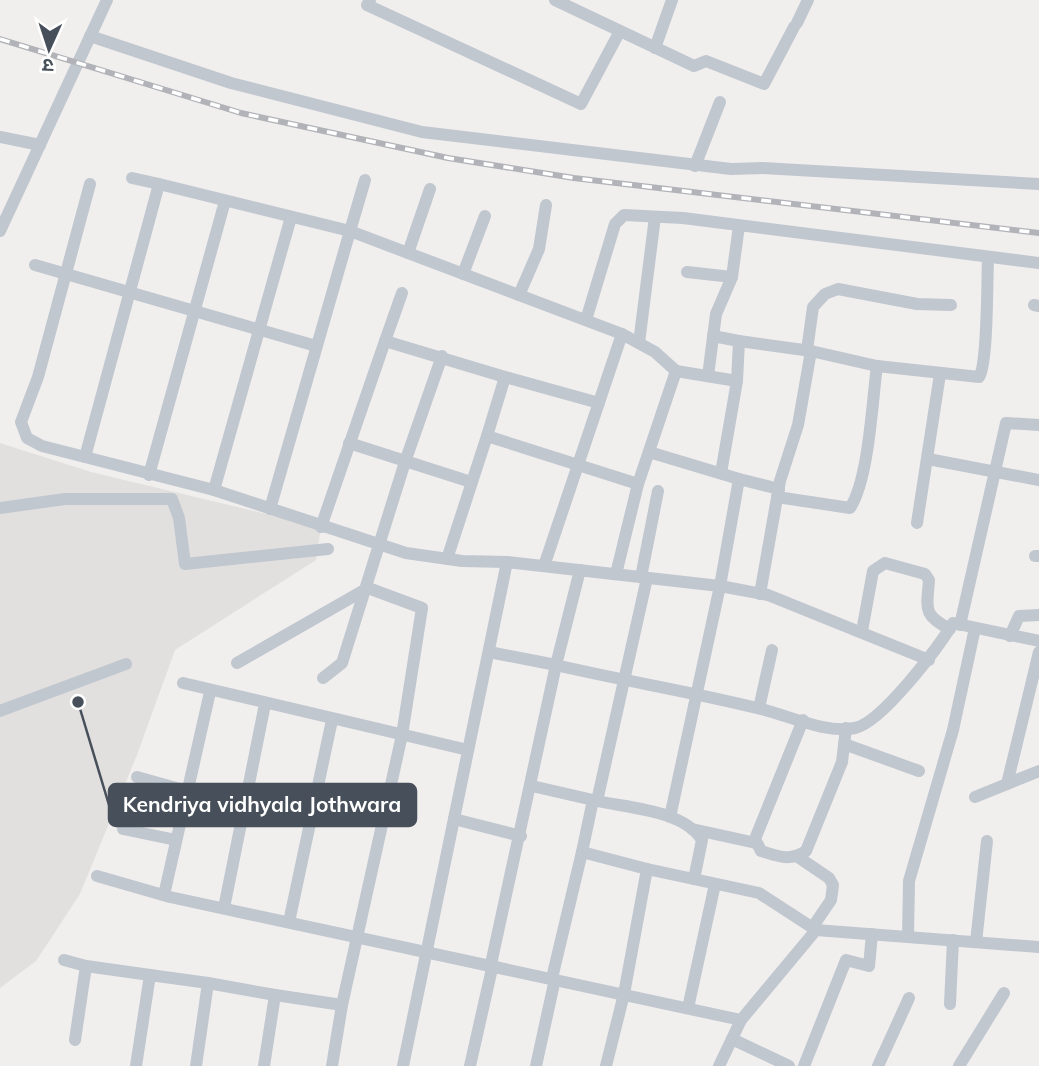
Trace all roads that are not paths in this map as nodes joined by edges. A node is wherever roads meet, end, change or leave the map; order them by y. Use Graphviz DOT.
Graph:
graph roads {
  1 [pos="107,0"];
  2 [pos="370,0"];
  3 [pos="555,0"];
  4 [pos="671,0"];
  5 [pos="808,0"];
  6 [pos="620,31"];
  7 [pos="90,36"];
  8 [pos="655,48"];
  9 [pos="720,102"];
  10 [pos="0,137"];
  11 [pos="40,145"];
  12 [pos="695,166"];
  13 [pos="132,178"];
  14 [pos="365,180"];
  15 [pos="90,184"];
  16 [pos="159,184"];
  17 [pos="1039,184"];
  18 [pos="430,189"];
  19 [pos="225,201"];
  20 [pos="546,205"];
  21 [pos="485,216"];
  22 [pos="291,217"];
  23 [pos="655,217"];
  24 [pos="739,226"];
  25 [pos="0,231"];
  26 [pos="350,231"];
  27 [pos="408,253"];
  28 [pos="988,258"];
  29 [pos="1039,263"];
  30 [pos="35,264"];
  31 [pos="687,272"];
  32 [pos="65,274"];
  33 [pos="463,274"];
  34 [pos="733,277"];
  35 [pos="131,293"];
  36 [pos="402,293"];
  37 [pos="519,295"];
  38 [pos="951,305"];
  39 [pos="195,312"];
  40 [pos="586,320"];
  41 [pos="260,331"];
  42 [pos="622,334"];
  43 [pos="713,336"];
  44 [pos="385,341"];
  45 [pos="739,341"];
  46 [pos="639,343"];
  47 [pos="316,346"];
  48 [pos="809,351"];
  49 [pos="442,356"];
  50 [pos="877,366"];
  51 [pos="676,371"];
  52 [pos="940,374"];
  53 [pos="708,376"];
  54 [pos="505,377"];
  55 [pos="737,380"];
  56 [pos="599,403"];
  57 [pos="1039,425"];
  58 [pos="487,436"];
  59 [pos="349,443"];
  60 [pos="649,452"];
  61 [pos="85,457"];
  62 [pos="928,459"];
  63 [pos="405,462"];
  64 [pos="578,467"];
  65 [pos="995,471"];
  66 [pos="720,473"];
  67 [pos="149,475"];
  68 [pos="739,479"];
  69 [pos="1039,480"];
  70 [pos="471,482"];
  71 [pos="638,484"];
  72 [pos="214,490"];
  73 [pos="658,491"];
  74 [pos="778,493"];
  75 [pos="0,508"];
  76 [pos="270,509"];
  77 [pos="917,523"];
  78 [pos="321,527"];
  79 [pos="379,545"];
  80 [pos="328,550"];
  81 [pos="447,559"];
  82 [pos="508,562"];
  83 [pos="544,566"];
  84 [pos="580,570"];
  85 [pos="616,574"];
  86 [pos="644,578"];
  87 [pos="720,586"];
  88 [pos="368,588"];
  89 [pos="761,594"];
  90 [pos="1039,615"];
  91 [pos="955,627"];
  92 [pos="975,628"];
  93 [pos="862,631"];
  94 [pos="1010,636"];
  95 [pos="1039,641"];
  96 [pos="772,650"];
  97 [pos="489,652"];
  98 [pos="1039,652"];
  99 [pos="929,660"];
  100 [pos="237,663"];
  101 [pos="126,664"];
  102 [pos="556,665"];
  103 [pos="323,678"];
  104 [pos="623,681"];
  105 [pos="183,684"];
  106 [pos="210,692"];
  107 [pos="694,696"];
  108 [pos="265,704"];
  109 [pos="759,708"];
  110 [pos="0,710"];
  111 [pos="331,720"];
  112 [pos="803,720"];
  113 [pos="846,728"];
  114 [pos="402,736"];
  115 [pos="844,744"];
  116 [pos="468,750"];
  117 [pos="919,771"];
  118 [pos="1039,771"];
  119 [pos="137,777"];
  120 [pos="1007,784"];
  121 [pos="531,786"];
  122 [pos="187,791"];
  123 [pos="975,797"];
  124 [pos="595,800"];
  125 [pos="670,817"];
  126 [pos="454,819"];
  127 [pos="122,829"];
  128 [pos="692,829"];
  129 [pos="521,836"];
  130 [pos="176,840"];
  131 [pos="987,841"];
  132 [pos="756,843"];
  133 [pos="582,852"];
  134 [pos="798,857"];
  135 [pos="647,869"];
  136 [pos="97,876"];
  137 [pos="694,879"];
  138 [pos="715,884"];
  139 [pos="164,895"];
  140 [pos="224,908"];
  141 [pos="289,922"];
  142 [pos="814,929"];
  143 [pos="872,934"];
  144 [pos="356,937"];
  145 [pos="908,937"];
  146 [pos="953,940"];
  147 [pos="976,942"];
  148 [pos="1039,947"];
  149 [pos="426,952"];
  150 [pos="64,960"];
  151 [pos="492,964"];
  152 [pos="86,966"];
  153 [pos="150,975"];
  154 [pos="554,978"];
  155 [pos="208,984"];
  156 [pos="1004,993"];
  157 [pos="624,994"];
  158 [pos="275,996"];
  159 [pos="909,998"];
  160 [pos="950,1003"];
  161 [pos="342,1005"];
  162 [pos="688,1008"];
  163 [pos="741,1020"];
  164 [pos="732,1039"];
  165 [pos="75,1040"];
  166 [pos="136,1066"];
  167 [pos="196,1066"];
  168 [pos="264,1066"];
  169 [pos="332,1066"];
  170 [pos="403,1066"];
  171 [pos="470,1066"];
  172 [pos="536,1066"];
  173 [pos="606,1066"];
  174 [pos="719,1066"];
  175 [pos="789,1066"];
  176 [pos="804,1066"];
  177 [pos="878,1066"];
  178 [pos="959,1066"];
  1 -- 7 [label="street"];
  2 -- 6 [label="street"];
  3 -- 6 [label="street"];
  4 -- 8 [label="street"];
  5 -- 8 [label="street"];
  6 -- 8 [label="street"];
  7 -- 11 [label="street"];
  7 -- 12 [label="street"];
  9 -- 12 [label="street"];
  10 -- 11 [label="street"];
  11 -- 25 [label="street"];
  12 -- 17 [label="street"];
  13 -- 16 [label="street"];
  14 -- 26 [label="street"];
  15 -- 32 [label="street"];
  16 -- 19 [label="street"];
  16 -- 35 [label="street"];
  18 -- 27 [label="street"];
  19 -- 22 [label="street"];
  19 -- 39 [label="street"];
  20 -- 37 [label="street"];
  21 -- 33 [label="street"];
  22 -- 26 [label="street"];
  22 -- 41 [label="street"];
  23 -- 24 [label="street"];
  23 -- 40 [label="street"];
  23 -- 46 [label="street"];
  24 -- 28 [label="street"];
  24 -- 34 [label="street"];
  26 -- 27 [label="street"];
  26 -- 47 [label="street"];
  27 -- 33 [label="street"];
  28 -- 29 [label="street"];
  28 -- 52 [label="street"];
  30 -- 32 [label="street"];
  31 -- 34 [label="street"];
  32 -- 35 [label="street"];
  32 -- 61 [label="street"];
  33 -- 37 [label="street"];
  34 -- 43 [label="street"];
  35 -- 39 [label="street"];
  35 -- 61 [label="street"];
  36 -- 44 [label="street"];
  37 -- 40 [label="street"];
  38 -- 48 [label="street"];
  39 -- 41 [label="street"];
  39 -- 67 [label="street"];
  40 -- 42 [label="street"];
  41 -- 47 [label="street"];
  41 -- 72 [label="street"];
  42 -- 46 [label="street"];
  42 -- 56 [label="street"];
  43 -- 45 [label="street"];
  43 -- 53 [label="street"];
  44 -- 49 [label="street"];
  44 -- 59 [label="street"];
  45 -- 48 [label="street"];
  45 -- 55 [label="street"];
  46 -- 51 [label="street"];
  47 -- 76 [label="street"];
  48 -- 50 [label="street"];
  48 -- 74 [label="street"];
  49 -- 54 [label="street"];
  49 -- 63 [label="street"];
  50 -- 52 [label="street"];
  50 -- 74 [label="street"];
  51 -- 53 [label="street"];
  51 -- 60 [label="street"];
  52 -- 62 [label="street"];
  53 -- 55 [label="street"];
  54 -- 56 [label="street"];
  54 -- 58 [label="street"];
  55 -- 66 [label="street"];
  56 -- 64 [label="street"];
  57 -- 65 [label="street"];
  58 -- 64 [label="street"];
  58 -- 70 [label="street"];
  59 -- 63 [label="street"];
  59 -- 78 [label="street"];
  60 -- 66 [label="street"];
  60 -- 71 [label="street"];
  61 -- 67 [label="street"];
  62 -- 65 [label="street"];
  62 -- 77 [label="street"];
  63 -- 70 [label="street"];
  63 -- 79 [label="street"];
  64 -- 71 [label="street"];
  64 -- 83 [label="street"];
  65 -- 69 [label="street"];
  65 -- 91 [label="street"];
  66 -- 68 [label="street"];
  67 -- 72 [label="street"];
  68 -- 74 [label="street"];
  68 -- 87 [label="street"];
  70 -- 81 [label="street"];
  71 -- 85 [label="street"];
  72 -- 76 [label="street"];
  73 -- 86 [label="street"];
  74 -- 89 [label="street"];
  75 -- 80 [label="street"];
  76 -- 78 [label="street"];
  78 -- 79 [label="street"];
  79 -- 81 [label="street"];
  79 -- 88 [label="street"];
  81 -- 82 [label="street"];
  82 -- 83 [label="street"];
  82 -- 97 [label="street"];
  83 -- 84 [label="street"];
  84 -- 85 [label="street"];
  84 -- 102 [label="street"];
  85 -- 86 [label="street"];
  86 -- 87 [label="street"];
  86 -- 104 [label="street"];
  87 -- 89 [label="street"];
  87 -- 107 [label="street"];
  88 -- 100 [label="street"];
  88 -- 103 [label="street"];
  88 -- 114 [label="street"];
  89 -- 93 [label="street"];
  90 -- 94 [label="street"];
  91 -- 92 [label="street"];
  91 -- 93 [label="street"];
  91 -- 99 [label="street"];
  92 -- 94 [label="street"];
  92 -- 145 [label="street"];
  93 -- 99 [label="street"];
  94 -- 95 [label="street"];
  96 -- 109 [label="street"];
  97 -- 102 [label="street"];
  97 -- 116 [label="street"];
  98 -- 120 [label="street"];
  99 -- 113 [label="street"];
  101 -- 110 [label="street"];
  102 -- 104 [label="street"];
  102 -- 121 [label="street"];
  104 -- 107 [label="street"];
  104 -- 124 [label="street"];
  105 -- 106 [label="street"];
  106 -- 108 [label="street"];
  106 -- 122 [label="street"];
  107 -- 109 [label="street"];
  107 -- 125 [label="street"];
  108 -- 111 [label="street"];
  108 -- 140 [label="street"];
  109 -- 112 [label="street"];
  111 -- 114 [label="street"];
  111 -- 141 [label="street"];
  112 -- 113 [label="street"];
  112 -- 132 [label="street"];
  113 -- 115 [label="street"];
  114 -- 116 [label="street"];
  114 -- 144 [label="street"];
  115 -- 117 [label="street"];
  115 -- 134 [label="street"];
  116 -- 126 [label="street"];
  118 -- 120 [label="street"];
  119 -- 122 [label="street"];
  120 -- 123 [label="street"];
  121 -- 124 [label="street"];
  121 -- 129 [label="street"];
  122 -- 130 [label="street"];
  124 -- 125 [label="street"];
  124 -- 133 [label="street"];
  125 -- 128 [label="street"];
  126 -- 129 [label="street"];
  126 -- 149 [label="street"];
  127 -- 130 [label="street"];
  128 -- 132 [label="street"];
  128 -- 137 [label="street"];
  129 -- 151 [label="street"];
  130 -- 139 [label="street"];
  131 -- 147 [label="street"];
  132 -- 134 [label="street"];
  133 -- 135 [label="street"];
  133 -- 154 [label="street"];
  134 -- 142 [label="street"];
  135 -- 137 [label="street"];
  135 -- 157 [label="street"];
  136 -- 139 [label="street"];
  137 -- 138 [label="street"];
  138 -- 142 [label="street"];
  138 -- 162 [label="street"];
  139 -- 140 [label="street"];
  140 -- 141 [label="street"];
  141 -- 144 [label="street"];
  142 -- 143 [label="street"];
  142 -- 163 [label="street"];
  143 -- 145 [label="street"];
  143 -- 176 [label="street"];
  144 -- 149 [label="street"];
  144 -- 161 [label="street"];
  145 -- 146 [label="street"];
  146 -- 147 [label="street"];
  146 -- 160 [label="street"];
  147 -- 148 [label="street"];
  149 -- 151 [label="street"];
  149 -- 170 [label="street"];
  150 -- 152 [label="street"];
  151 -- 154 [label="street"];
  151 -- 171 [label="street"];
  152 -- 153 [label="street"];
  152 -- 165 [label="street"];
  153 -- 155 [label="street"];
  153 -- 166 [label="street"];
  154 -- 157 [label="street"];
  154 -- 172 [label="street"];
  155 -- 158 [label="street"];
  155 -- 167 [label="street"];
  156 -- 178 [label="street"];
  157 -- 162 [label="street"];
  157 -- 173 [label="street"];
  158 -- 161 [label="street"];
  158 -- 168 [label="street"];
  159 -- 177 [label="street"];
  161 -- 169 [label="street"];
  162 -- 163 [label="street"];
  163 -- 164 [label="street"];
  164 -- 174 [label="street"];
  164 -- 175 [label="street"];
}
